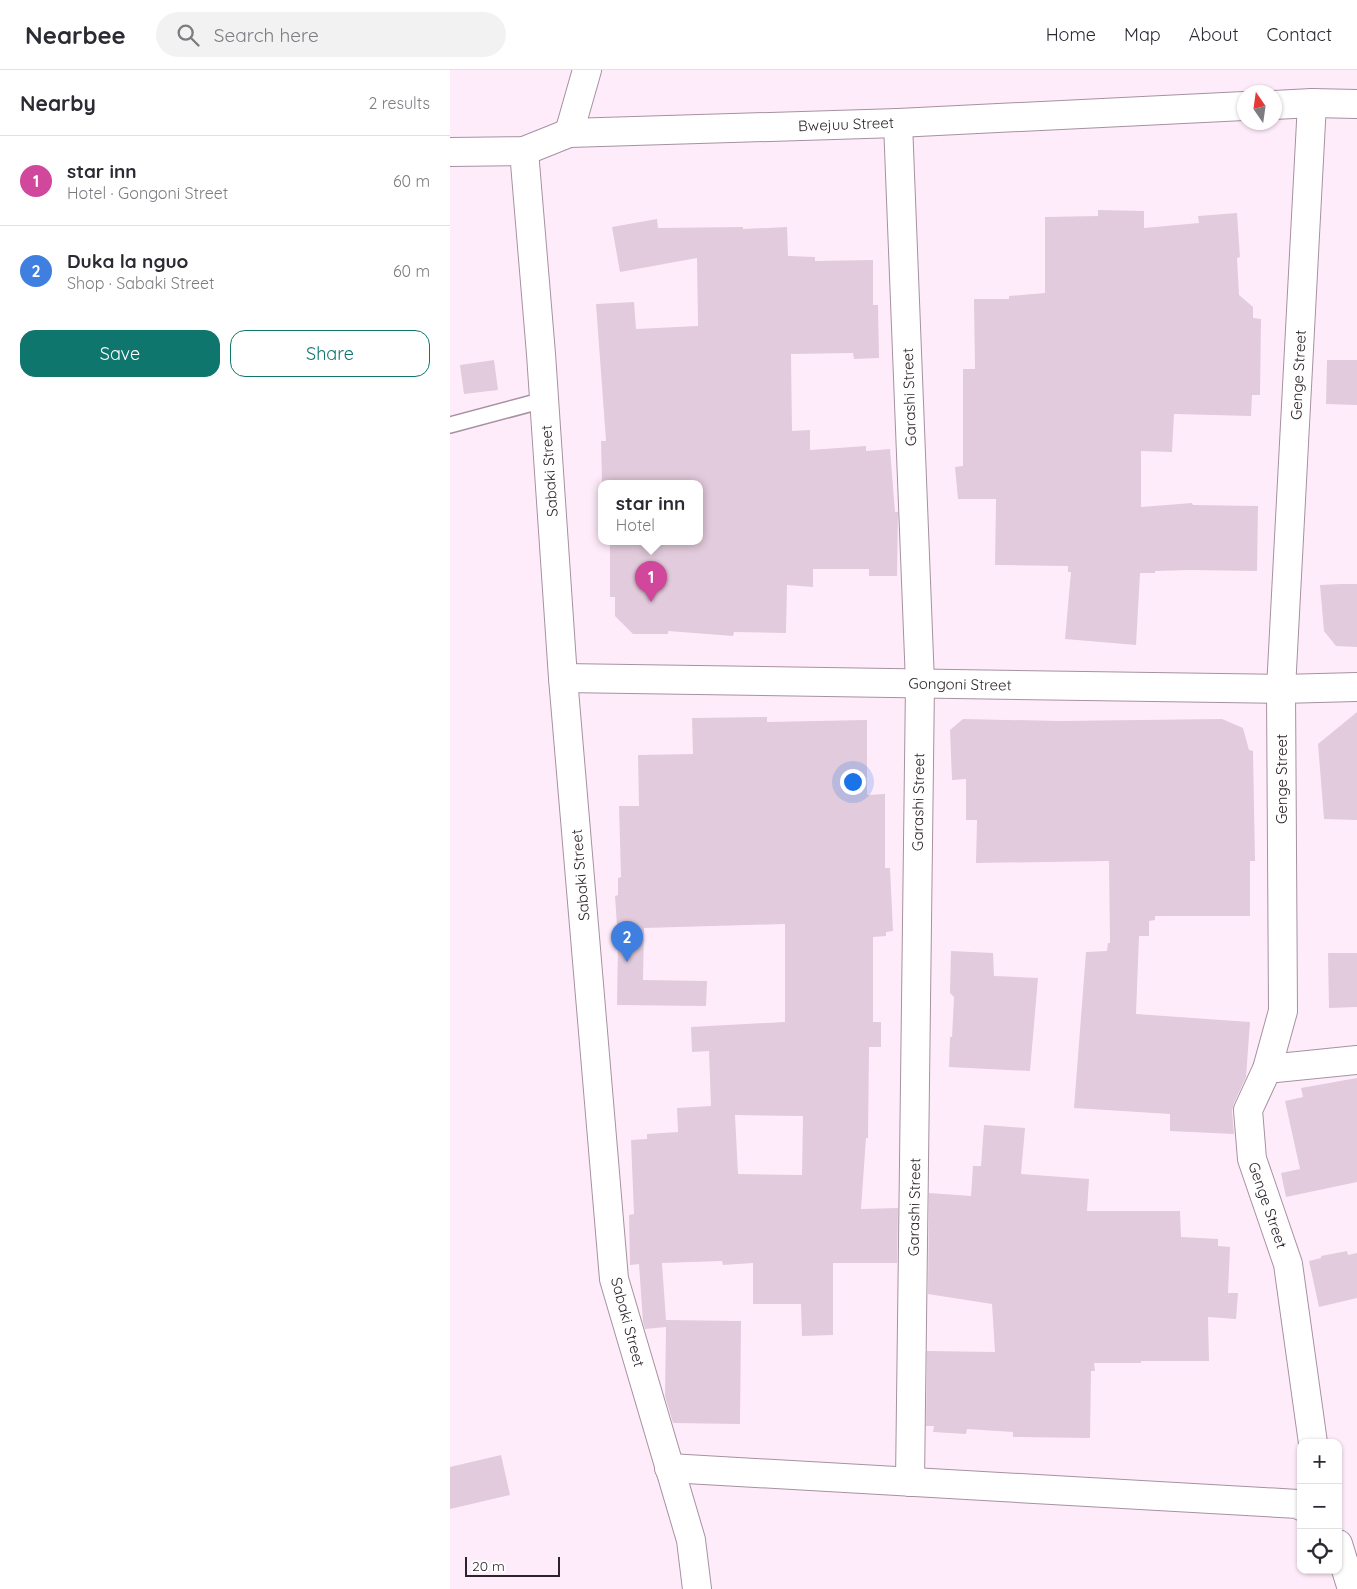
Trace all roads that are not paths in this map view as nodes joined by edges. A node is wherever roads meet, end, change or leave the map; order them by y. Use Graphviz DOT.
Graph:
graph roads {
  1 [pos="587,70"];
  2 [pos="1312,103"];
  3 [pos="1357,104"];
  4 [pos="1282,105"];
  5 [pos="1237,106"];
  6 [pos="898,123"];
  7 [pos="569,133"];
  8 [pos="524,151"];
  9 [pos="450,152"];
  10 [pos="544,400"];
  11 [pos="450,425"];
  12 [pos="563,678"];
  13 [pos="920,683"];
  14 [pos="1357,687"];
  15 [pos="1281,688"];
  16 [pos="1357,1060"];
  17 [pos="1268,1069"];
  18 [pos="1312,1439"];
  19 [pos="670,1468"];
  20 [pos="910,1482"];
  21 [pos="1297,1505"];
  22 [pos="1342,1557"];
  23 [pos="697,1589"];
  24 [pos="1352,1589"];
  1 -- 7 [label="street"];
  2 -- 3 [label="street"];
  2 -- 4 [label="street"];
  2 -- 15 [label="street, Genge Street"];
  5 -- 6 [label="street, Bwejuu Street"];
  6 -- 7 [label="street, Bwejuu Street"];
  6 -- 13 [label="street, Garashi Street"];
  7 -- 8 [label="street, Bwejuu Street"];
  8 -- 9 [label="street, Bwejuu Street"];
  8 -- 10 [label="street, Sabaki Street"];
  10 -- 11 [label="lane"];
  10 -- 12 [label="street, Sabaki Street"];
  12 -- 13 [label="street, Gongoni Street"];
  12 -- 19 [label="street, Sabaki Street"];
  13 -- 15 [label="street, Gongoni Street"];
  13 -- 20 [label="street, Garashi Street"];
  14 -- 15 [label="street, Gongoni Street"];
  15 -- 17 [label="street, Genge Street"];
  16 -- 17 [label="street"];
  17 -- 18 [label="street, Genge Street"];
  19 -- 20 [label="street"];
  19 -- 23 [label="street, Sabaki Street"];
  20 -- 21 [label="street"];
  22 -- 24 [label="street"];
}
